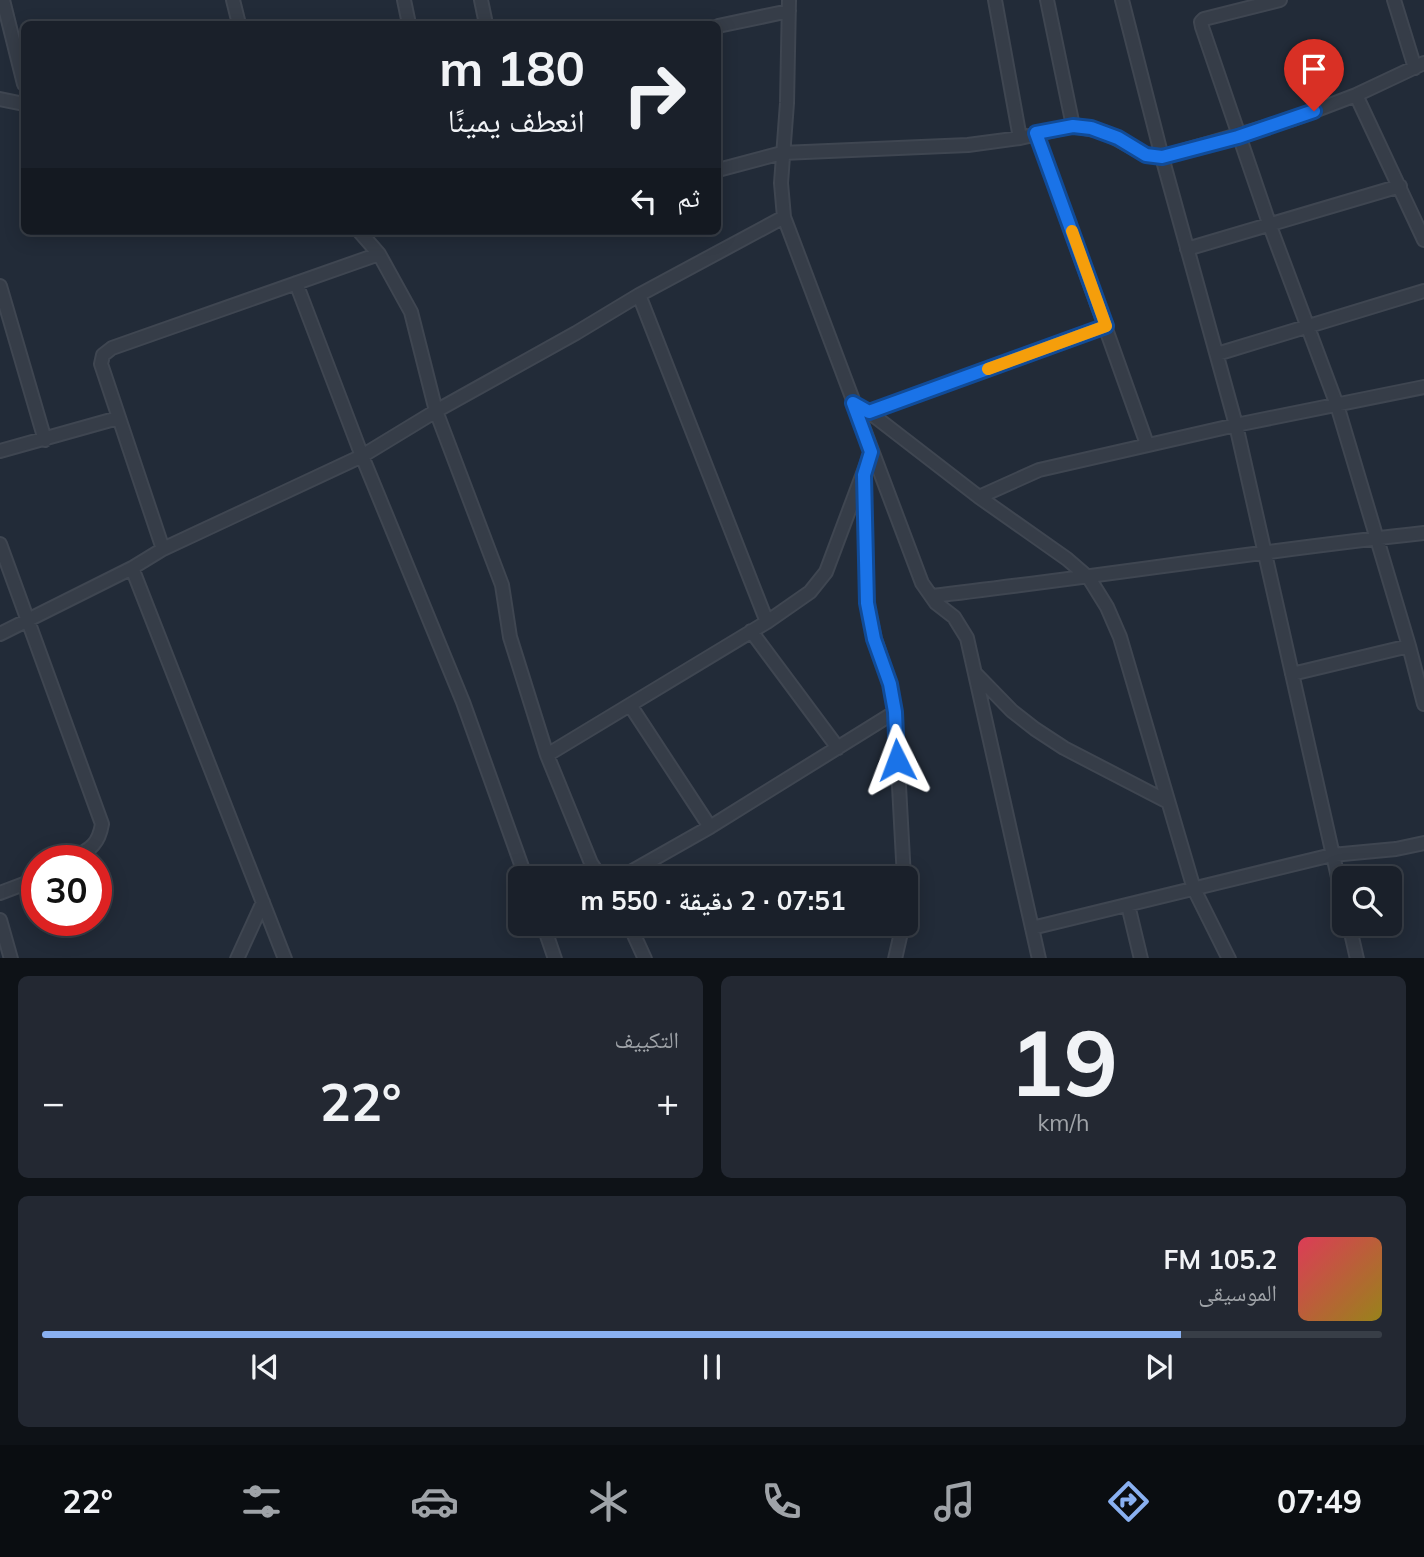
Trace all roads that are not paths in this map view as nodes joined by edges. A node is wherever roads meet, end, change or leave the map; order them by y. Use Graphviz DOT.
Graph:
graph roads {
  1 [pos="3,0"];
  2 [pos="233,0"];
  3 [pos="404,0"];
  4 [pos="481,0"];
  5 [pos="995,0"];
  6 [pos="1047,0"];
  7 [pos="1122,0"];
  8 [pos="1280,0"];
  9 [pos="1394,0"];
  10 [pos="789,6"];
  11 [pos="238,21"];
  12 [pos="408,21"];
  13 [pos="485,21"];
  14 [pos="721,25"];
  15 [pos="1419,66"];
  16 [pos="21,72"];
  17 [pos="1356,95"];
  18 [pos="0,99"];
  19 [pos="21,103"];
  20 [pos="1073,126"];
  21 [pos="1036,133"];
  22 [pos="1238,137"];
  23 [pos="1020,138"];
  24 [pos="782,153"];
  25 [pos="1162,157"];
  26 [pos="721,169"];
  27 [pos="1400,186"];
  28 [pos="784,217"];
  29 [pos="1270,226"];
  30 [pos="362,235"];
  31 [pos="1424,240"];
  32 [pos="1187,249"];
  33 [pos="379,254"];
  34 [pos="296,283"];
  35 [pos="0,286"];
  36 [pos="1424,291"];
  37 [pos="639,295"];
  38 [pos="5,319"];
  39 [pos="1106,326"];
  40 [pos="1307,327"];
  41 [pos="1217,354"];
  42 [pos="1424,387"];
  43 [pos="853,403"];
  44 [pos="1337,405"];
  45 [pos="436,411"];
  46 [pos="869,412"];
  47 [pos="118,418"];
  48 [pos="1236,425"];
  49 [pos="45,440"];
  50 [pos="1146,444"];
  51 [pos="0,452"];
  52 [pos="871,452"];
  53 [pos="362,456"];
  54 [pos="864,475"];
  55 [pos="979,497"];
  56 [pos="1424,533"];
  57 [pos="1377,538"];
  58 [pos="0,544"];
  59 [pos="163,549"];
  60 [pos="1263,552"];
  61 [pos="132,568"];
  62 [pos="1089,578"];
  63 [pos="932,596"];
  64 [pos="27,622"];
  65 [pos="767,622"];
  66 [pos="751,631"];
  67 [pos="0,634"];
  68 [pos="1409,646"];
  69 [pos="974,673"];
  70 [pos="1292,674"];
  71 [pos="1424,704"];
  72 [pos="630,705"];
  73 [pos="895,712"];
  74 [pos="838,748"];
  75 [pos="547,755"];
  76 [pos="1168,802"];
  77 [pos="710,827"];
  78 [pos="1424,843"];
  79 [pos="94,845"];
  80 [pos="1332,855"];
  81 [pos="522,866"];
  82 [pos="593,866"];
  83 [pos="641,866"];
  84 [pos="903,866"];
  85 [pos="1335,866"];
  86 [pos="21,885"];
  87 [pos="1194,889"];
  88 [pos="0,893"];
  89 [pos="263,902"];
  90 [pos="1128,905"];
  91 [pos="0,920"];
  92 [pos="1032,928"];
  93 [pos="547,936"];
  94 [pos="635,936"];
  95 [pos="900,936"];
  96 [pos="1352,936"];
  97 [pos="11,958"];
  98 [pos="237,958"];
  99 [pos="285,958"];
  100 [pos="555,958"];
  101 [pos="645,958"];
  102 [pos="895,958"];
  103 [pos="1039,958"];
  104 [pos="1141,958"];
  105 [pos="1229,958"];
  106 [pos="1357,958"];
  1 -- 16 [label="street"];
  2 -- 11 [label="street"];
  3 -- 12 [label="street"];
  4 -- 13 [label="street"];
  5 -- 23 [label="street"];
  6 -- 20 [label="street"];
  7 -- 25 [label="street"];
  8 -- 22 [label="street"];
  9 -- 15 [label="street"];
  10 -- 14 [label="street"];
  10 -- 24 [label="street"];
  15 -- 17 [label="street"];
  17 -- 22 [label="street"];
  17 -- 27 [label="street"];
  18 -- 19 [label="street"];
  20 -- 21 [label="street"];
  20 -- 25 [label="street"];
  21 -- 23 [label="street"];
  21 -- 39 [label="street"];
  22 -- 25 [label="street"];
  22 -- 29 [label="street"];
  23 -- 24 [label="street"];
  24 -- 26 [label="street"];
  24 -- 28 [label="street"];
  25 -- 32 [label="street"];
  27 -- 29 [label="street"];
  27 -- 31 [label="street"];
  28 -- 37 [label="street"];
  28 -- 43 [label="street"];
  29 -- 32 [label="street"];
  29 -- 40 [label="street"];
  30 -- 33 [label="street"];
  32 -- 41 [label="street"];
  33 -- 34 [label="street"];
  33 -- 45 [label="street"];
  34 -- 47 [label="street"];
  34 -- 53 [label="street"];
  35 -- 38 [label="street"];
  36 -- 40 [label="street"];
  37 -- 45 [label="street"];
  37 -- 65 [label="street"];
  38 -- 49 [label="street"];
  39 -- 46 [label="street"];
  39 -- 50 [label="street"];
  40 -- 41 [label="street"];
  40 -- 44 [label="street"];
  41 -- 48 [label="street"];
  42 -- 44 [label="street"];
  43 -- 46 [label="street"];
  43 -- 52 [label="street"];
  44 -- 48 [label="street"];
  44 -- 57 [label="street"];
  45 -- 53 [label="street"];
  45 -- 75 [label="street"];
  46 -- 55 [label="street"];
  47 -- 49 [label="street"];
  47 -- 59 [label="street"];
  48 -- 50 [label="street"];
  48 -- 60 [label="street"];
  49 -- 51 [label="street"];
  50 -- 55 [label="street"];
  52 -- 54 [label="street"];
  52 -- 63 [label="street"];
  53 -- 59 [label="street"];
  53 -- 81 [label="street"];
  54 -- 65 [label="street"];
  54 -- 73 [label="street"];
  55 -- 62 [label="street"];
  56 -- 57 [label="street"];
  57 -- 60 [label="street"];
  57 -- 68 [label="street"];
  58 -- 64 [label="street"];
  59 -- 61 [label="street"];
  60 -- 62 [label="street"];
  60 -- 70 [label="street"];
  61 -- 64 [label="street"];
  61 -- 89 [label="street"];
  62 -- 63 [label="street"];
  62 -- 76 [label="street"];
  63 -- 69 [label="street"];
  64 -- 67 [label="street"];
  64 -- 79 [label="street"];
  65 -- 66 [label="street"];
  66 -- 72 [label="street"];
  66 -- 74 [label="street"];
  68 -- 70 [label="street"];
  68 -- 71 [label="street"];
  69 -- 76 [label="street"];
  69 -- 92 [label="street"];
  70 -- 80 [label="street"];
  72 -- 75 [label="street"];
  72 -- 77 [label="street"];
  73 -- 74 [label="street"];
  73 -- 84 [label="street"];
  74 -- 77 [label="street"];
  75 -- 82 [label="street"];
  76 -- 87 [label="street"];
  77 -- 83 [label="street"];
  78 -- 80 [label="street"];
  80 -- 85 [label="street"];
  80 -- 87 [label="street"];
  86 -- 88 [label="street"];
  87 -- 90 [label="street"];
  87 -- 105 [label="street"];
  89 -- 98 [label="street"];
  89 -- 99 [label="street"];
  90 -- 92 [label="street"];
  90 -- 104 [label="street"];
  91 -- 97 [label="street"];
  92 -- 103 [label="street"];
  93 -- 100 [label="street"];
  94 -- 101 [label="street"];
  95 -- 102 [label="street"];
  96 -- 106 [label="street"];
}
